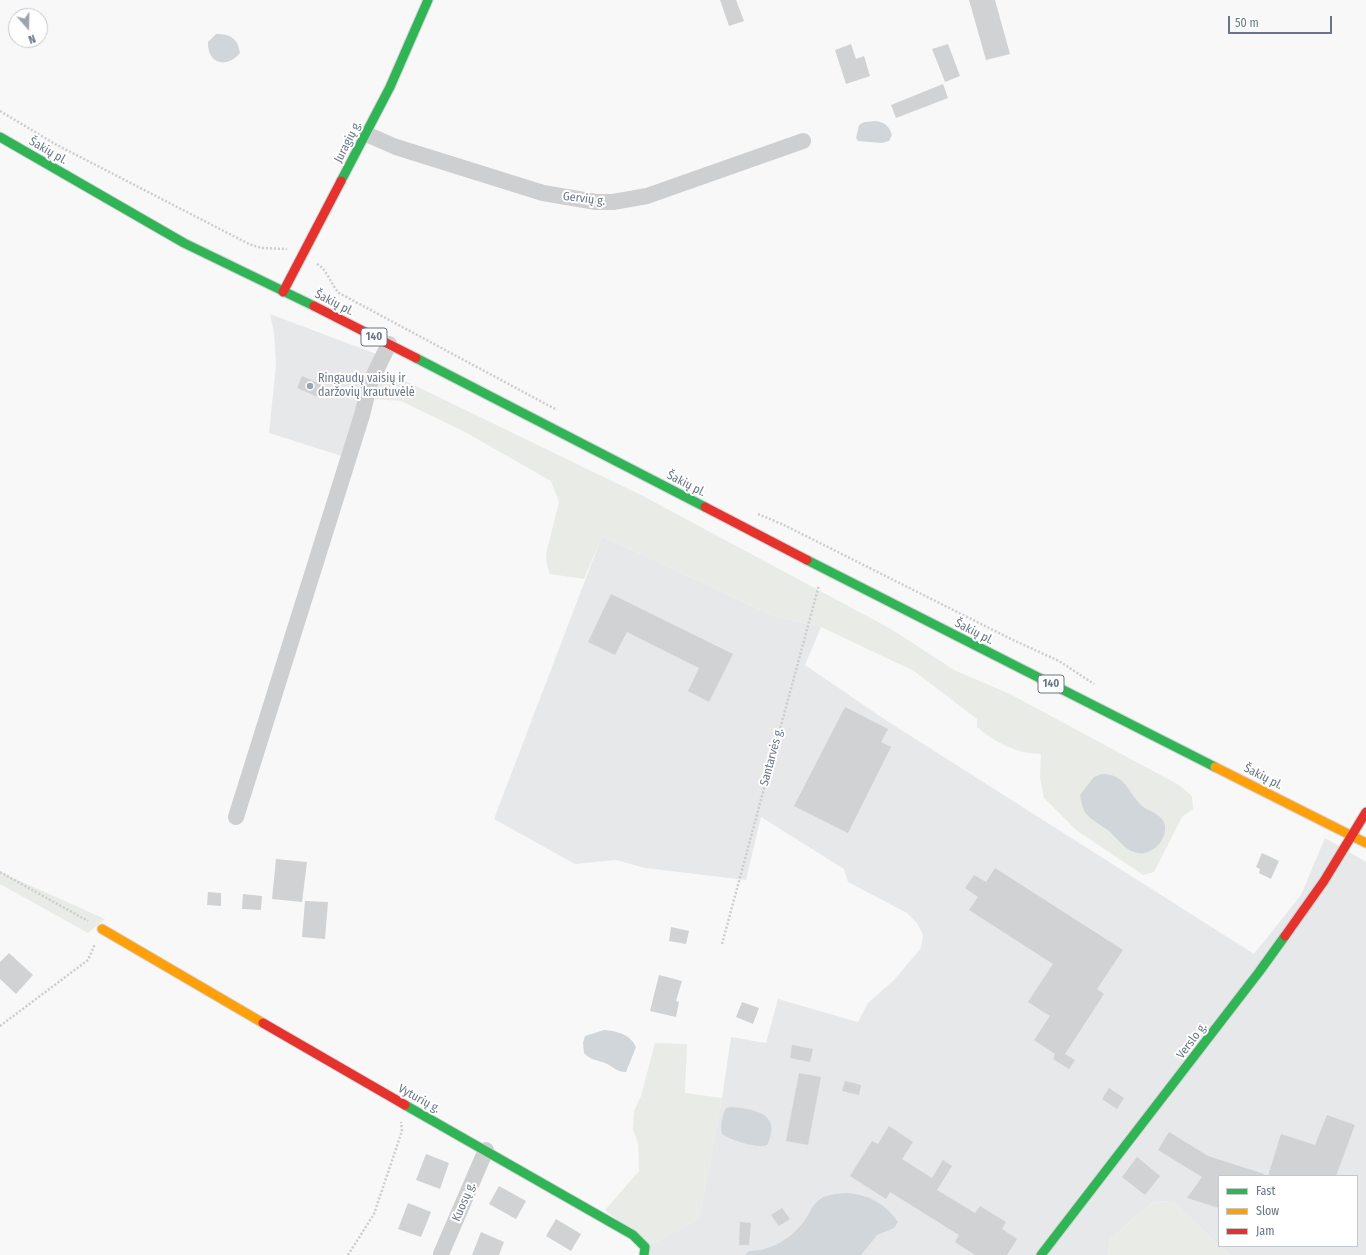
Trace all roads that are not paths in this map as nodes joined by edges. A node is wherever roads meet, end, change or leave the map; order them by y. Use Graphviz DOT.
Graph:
graph roads {
  1 [pos="428,0"];
  2 [pos="366,134"];
  3 [pos="0,137"];
  4 [pos="803,141"];
  5 [pos="283,292"];
  6 [pos="389,344"];
  7 [pos="1366,812"];
  8 [pos="236,817"];
  9 [pos="1352,835"];
  10 [pos="1366,843"];
  11 [pos="102,929"];
  12 [pos="486,1150"];
  13 [pos="441,1254"];
  14 [pos="644,1255"];
  15 [pos="1041,1255"];
  1 -- 2 [label="main road, Juragių g."];
  2 -- 4 [label="street, Gervių g."];
  2 -- 5 [label="main road, Juragių g."];
  3 -- 5 [label="main road, Šakių pl. / 140"];
  5 -- 6 [label="main road, Šakių pl. / 140"];
  6 -- 8 [label="street"];
  6 -- 9 [label="main road, Šakių pl. / 140"];
  7 -- 9 [label="main road, Verslo g."];
  9 -- 10 [label="main road, Šakių pl. / 140"];
  9 -- 15 [label="main road, Verslo g."];
  11 -- 12 [label="main road, Vyturių g."];
  12 -- 13 [label="street, Kuosų g."];
  12 -- 14 [label="main road, Vyturių g."];
}
